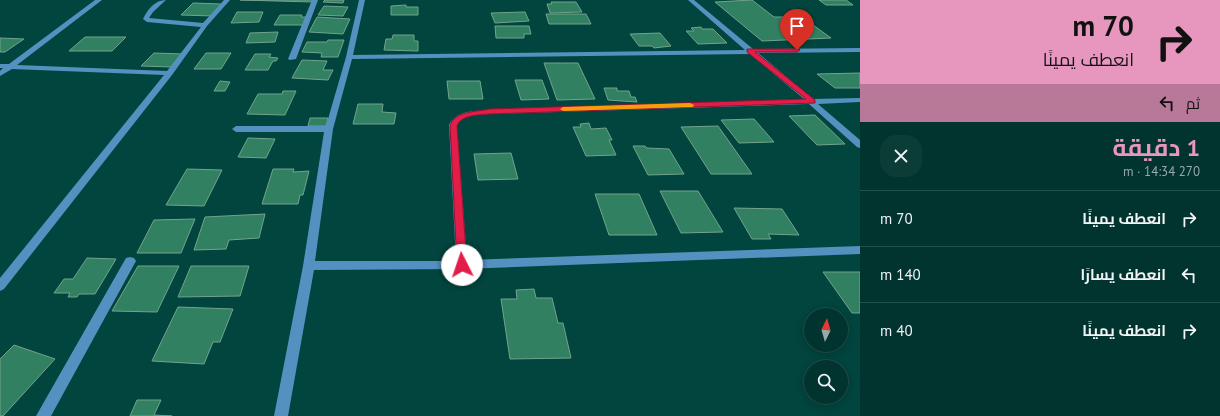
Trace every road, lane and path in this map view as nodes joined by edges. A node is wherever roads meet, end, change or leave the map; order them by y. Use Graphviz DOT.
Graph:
graph roads {
  1 [pos="99,0"];
  2 [pos="163,0"];
  3 [pos="227,0"];
  4 [pos="315,0"];
  5 [pos="362,0"];
  6 [pos="691,0"];
  7 [pos="205,25"];
  8 [pos="749,50"];
  9 [pos="860,50"];
  10 [pos="349,57"];
  11 [pos="292,58"];
  12 [pos="0,66"];
  13 [pos="8,67"];
  14 [pos="169,73"];
  15 [pos="0,74"];
  16 [pos="860,100"];
  17 [pos="813,101"];
  18 [pos="329,129"];
  19 [pos="236,130"];
  20 [pos="860,145"];
  21 [pos="860,250"];
  22 [pos="130,261"];
  23 [pos="462,265"];
  24 [pos="309,266"];
  25 [pos="0,286"];
  26 [pos="42,416"];
  27 [pos="281,416"];
  1 -- 13 [label="street"];
  2 -- 7 [label="street"];
  3 -- 7 [label="street"];
  4 -- 11 [label="street"];
  5 -- 10 [label="street"];
  6 -- 8 [label="street"];
  7 -- 14 [label="street"];
  8 -- 9 [label="street"];
  8 -- 10 [label="street"];
  8 -- 17 [label="street"];
  10 -- 18 [label="street"];
  12 -- 13 [label="street"];
  13 -- 14 [label="street"];
  13 -- 15 [label="street"];
  14 -- 25 [label="street"];
  16 -- 17 [label="street"];
  17 -- 20 [label="street"];
  17 -- 23 [label="street"];
  18 -- 19 [label="street"];
  18 -- 24 [label="street"];
  21 -- 23 [label="street"];
  22 -- 26 [label="street"];
  23 -- 24 [label="street"];
  24 -- 27 [label="street"];
}
